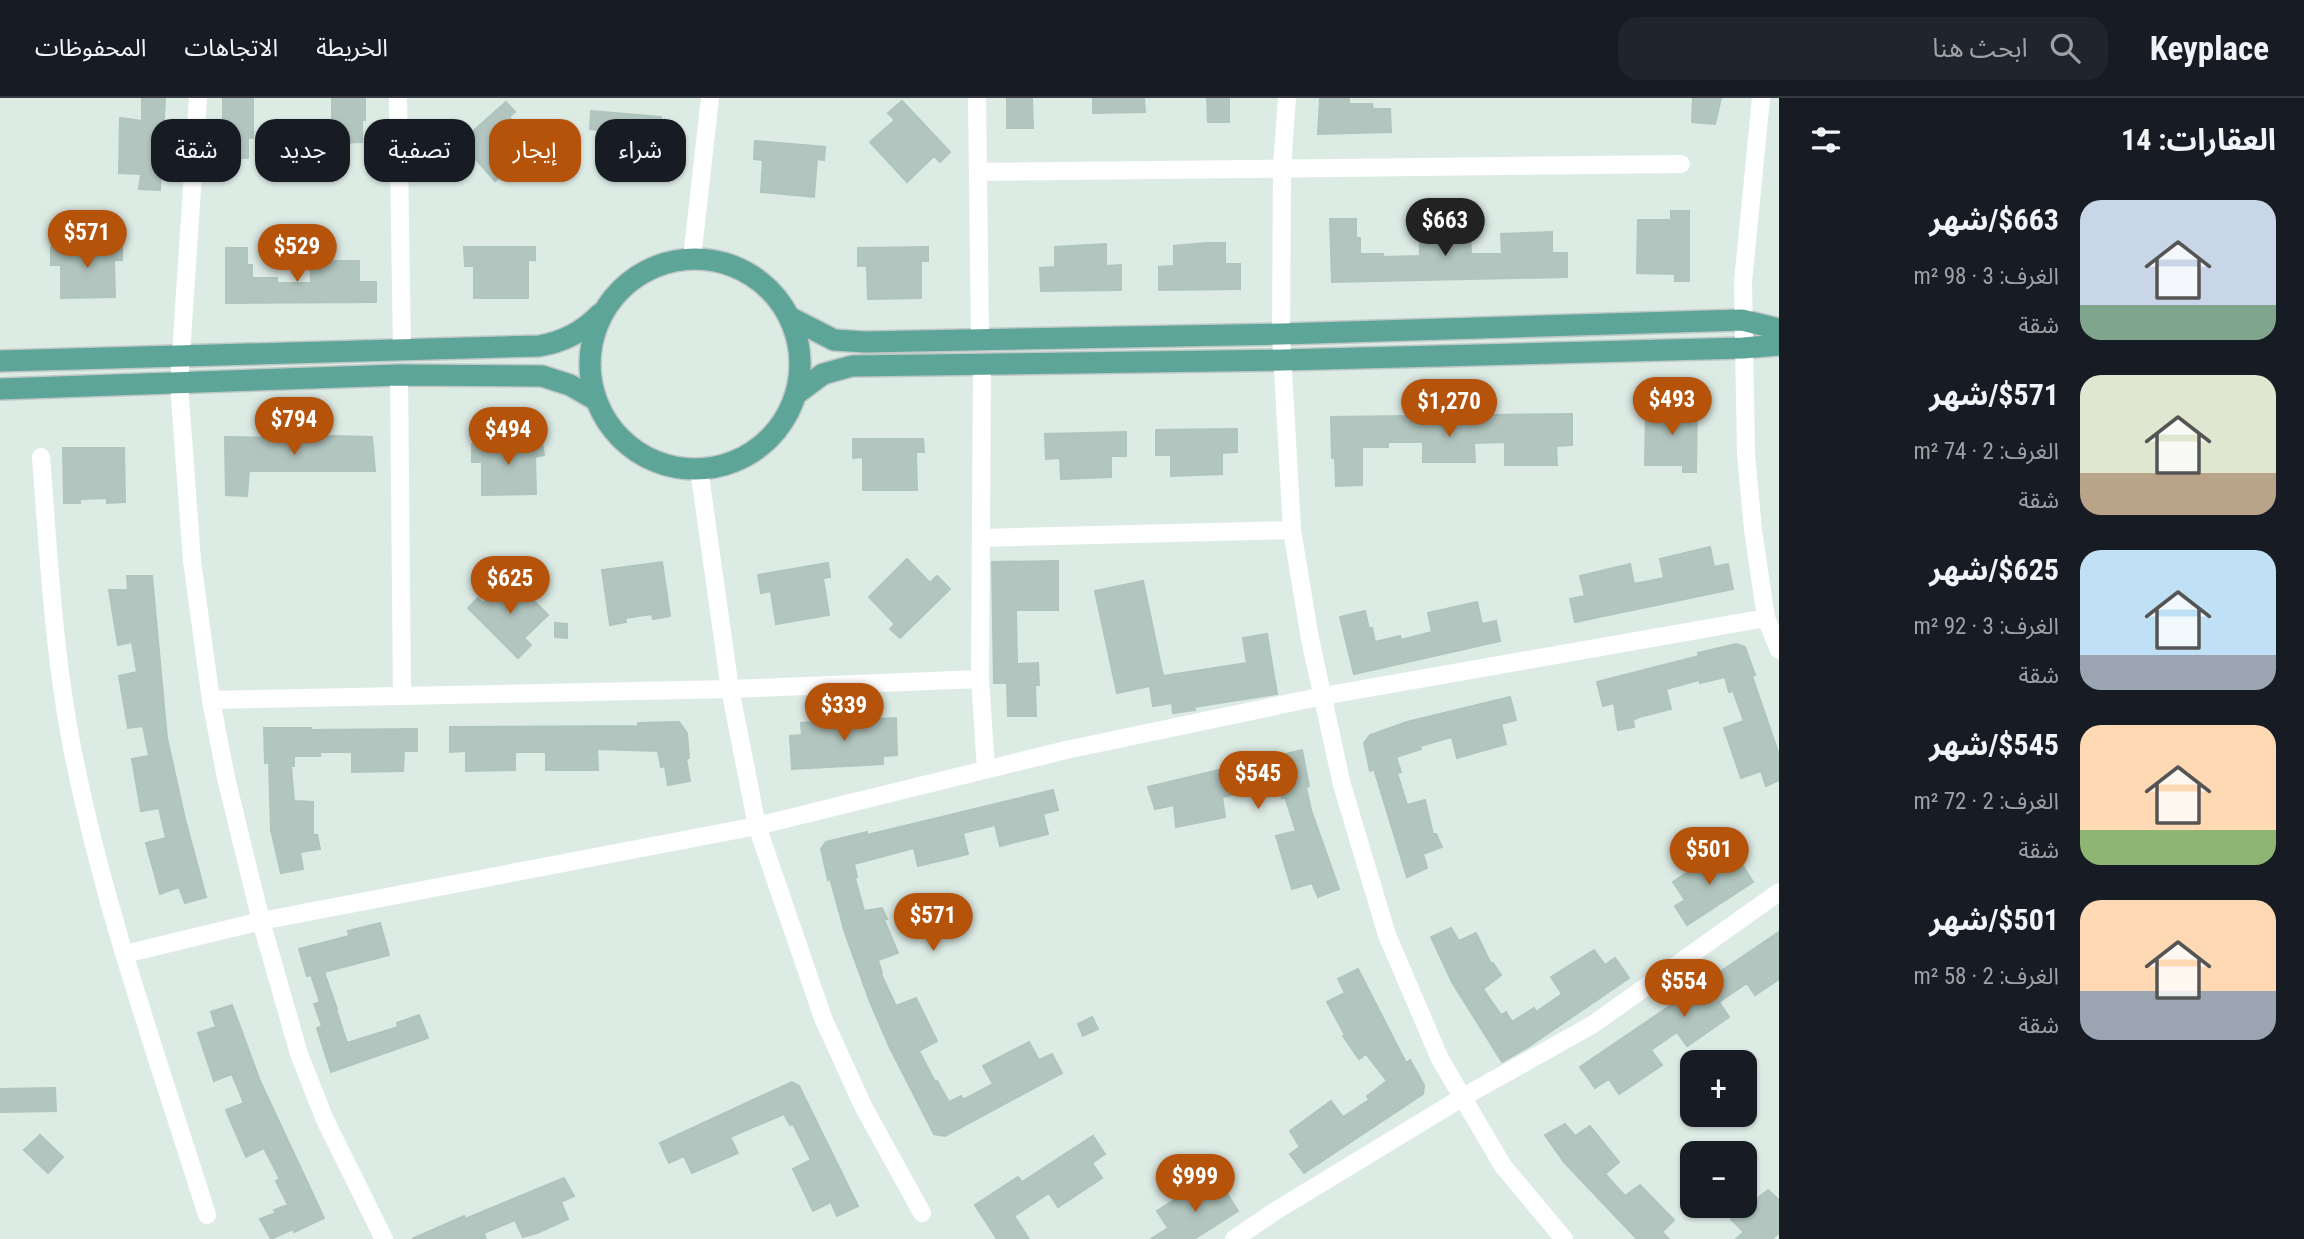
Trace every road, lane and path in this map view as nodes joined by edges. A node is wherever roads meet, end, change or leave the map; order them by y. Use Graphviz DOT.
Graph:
graph roads {
  1 [pos="198,98"];
  2 [pos="397,98"];
  3 [pos="710,98"];
  4 [pos="977,98"];
  5 [pos="1287,98"];
  6 [pos="1761,98"];
  7 [pos="1681,163"];
  8 [pos="1283,167"];
  9 [pos="978,172"];
  10 [pos="692,258"];
  11 [pos="604,310"];
  12 [pos="790,318"];
  13 [pos="1742,320"];
  14 [pos="1779,329"];
  15 [pos="1281,334"];
  16 [pos="980,340"];
  17 [pos="1779,345"];
  18 [pos="1743,348"];
  19 [pos="402,350"];
  20 [pos="180,355"];
  21 [pos="0,360"];
  22 [pos="1283,360"];
  23 [pos="982,364"];
  24 [pos="399,375"];
  25 [pos="179,384"];
  26 [pos="0,389"];
  27 [pos="796,394"];
  28 [pos="596,400"];
  29 [pos="41,457"];
  30 [pos="699,469"];
  31 [pos="1292,530"];
  32 [pos="981,538"];
  33 [pos="1766,618"];
  34 [pos="1779,650"];
  35 [pos="980,679"];
  36 [pos="730,689"];
  37 [pos="402,696"];
  38 [pos="1323,696"];
  39 [pos="211,700"];
  40 [pos="986,769"];
  41 [pos="757,826"];
  42 [pos="1779,892"];
  43 [pos="261,921"];
  44 [pos="125,954"];
  45 [pos="1463,1097"];
  46 [pos="922,1213"];
  47 [pos="206,1214"];
  48 [pos="384,1239"];
  49 [pos="1234,1239"];
  50 [pos="1564,1239"];
  1 -- 20 [label="street"];
  2 -- 19 [label="street"];
  3 -- 10 [label="street"];
  4 -- 9 [label="street"];
  5 -- 8 [label="street"];
  6 -- 13 [label="street"];
  7 -- 8 [label="street"];
  8 -- 9 [label="street"];
  8 -- 15 [label="street"];
  9 -- 16 [label="street"];
  10 -- 11 [label="main road"];
  10 -- 12 [label="main road"];
  11 -- 19 [label="main road"];
  11 -- 28 [label="main road"];
  12 -- 16 [label="main road"];
  12 -- 27 [label="main road"];
  13 -- 14 [label="main road"];
  13 -- 15 [label="main road"];
  13 -- 18 [label="street"];
  15 -- 16 [label="main road"];
  15 -- 22 [label="street"];
  17 -- 18 [label="main road"];
  18 -- 22 [label="main road"];
  18 -- 33 [label="street"];
  19 -- 20 [label="main road"];
  20 -- 21 [label="main road"];
  20 -- 25 [label="street"];
  22 -- 23 [label="main road"];
  22 -- 31 [label="street"];
  23 -- 27 [label="main road"];
  23 -- 32 [label="street"];
  24 -- 25 [label="main road"];
  24 -- 28 [label="main road"];
  24 -- 37 [label="street"];
  25 -- 26 [label="main road"];
  25 -- 39 [label="street"];
  27 -- 30 [label="main road"];
  28 -- 30 [label="main road"];
  29 -- 44 [label="street"];
  30 -- 36 [label="street"];
  31 -- 32 [label="street"];
  31 -- 38 [label="street"];
  32 -- 35 [label="street"];
  33 -- 34 [label="street"];
  33 -- 38 [label="street"];
  35 -- 36 [label="street"];
  35 -- 40 [label="street"];
  36 -- 37 [label="street"];
  36 -- 41 [label="street"];
  37 -- 39 [label="street"];
  38 -- 40 [label="street"];
  38 -- 45 [label="street"];
  39 -- 43 [label="street"];
  40 -- 41 [label="street"];
  41 -- 43 [label="street"];
  41 -- 46 [label="street"];
  42 -- 45 [label="street"];
  43 -- 44 [label="street"];
  43 -- 48 [label="street"];
  44 -- 47 [label="street"];
  45 -- 49 [label="street"];
  45 -- 50 [label="street"];
}
